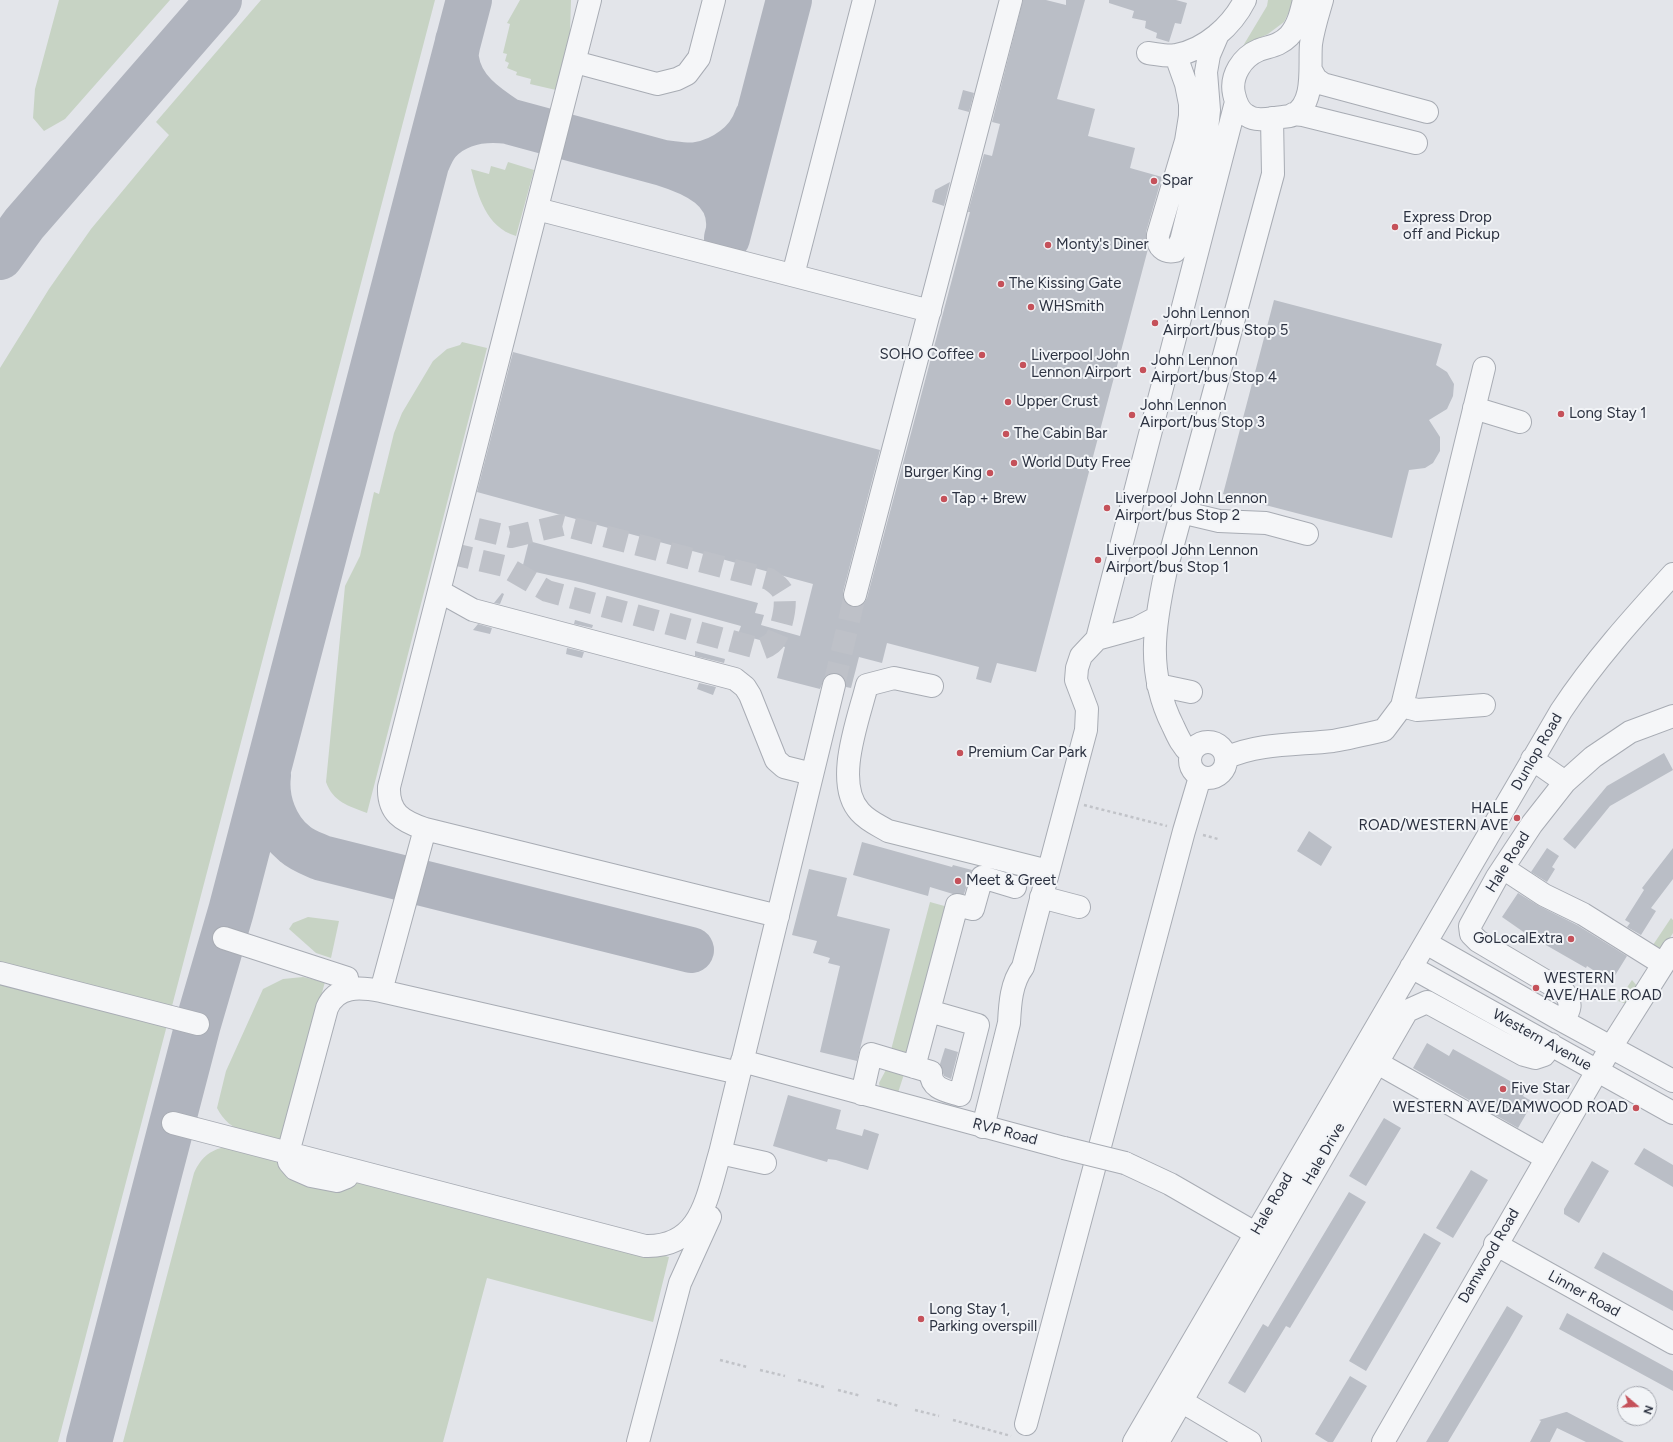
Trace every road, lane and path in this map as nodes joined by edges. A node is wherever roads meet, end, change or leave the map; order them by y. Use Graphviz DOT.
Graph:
graph roads {
  1 [pos="590,0"];
  2 [pos="714,0"];
  3 [pos="864,0"];
  4 [pos="1011,0"];
  5 [pos="1244,0"];
  6 [pos="1304,0"];
  7 [pos="1322,0"];
  8 [pos="1218,34"];
  9 [pos="1148,53"];
  10 [pos="1176,56"];
  11 [pos="575,62"];
  12 [pos="1311,70"];
  13 [pos="1236,102"];
  14 [pos="1427,112"];
  15 [pos="1293,114"];
  16 [pos="1272,118"];
  17 [pos="1416,143"];
  18 [pos="537,209"];
  19 [pos="793,275"];
  20 [pos="930,311"];
  21 [pos="1484,368"];
  22 [pos="1474,408"];
  23 [pos="1520,422"];
  24 [pos="1182,512"];
  25 [pos="1307,534"];
  26 [pos="1673,574"];
  27 [pos="440,591"];
  28 [pos="856,595"];
  29 [pos="1156,618"];
  30 [pos="1097,639"];
  31 [pos="834,685"];
  32 [pos="1158,685"];
  33 [pos="932,686"];
  34 [pos="1191,692"];
  35 [pos="1484,705"];
  36 [pos="1402,706"];
  37 [pos="1673,716"];
  38 [pos="1191,754"];
  39 [pos="1226,758"];
  40 [pos="1532,759"];
  41 [pos="812,774"];
  42 [pos="1200,777"];
  43 [pos="1565,782"];
  44 [pos="1078,804"];
  45 [pos="424,829"];
  46 [pos="1184,830"];
  47 [pos="1218,839"];
  48 [pos="1503,868"];
  49 [pos="1048,871"];
  50 [pos="1015,886"];
  51 [pos="1041,897"];
  52 [pos="1080,907"];
  53 [pos="778,916"];
  54 [pos="224,938"];
  55 [pos="1426,943"];
  56 [pos="1668,956"];
  57 [pos="1411,967"];
  58 [pos="0,973"];
  59 [pos="349,989"];
  60 [pos="381,991"];
  61 [pos="929,1011"];
  62 [pos="1563,1022"];
  63 [pos="198,1024"];
  64 [pos="1551,1044"];
  65 [pos="1611,1047"];
  66 [pos="1369,1058"];
  67 [pos="744,1066"];
  68 [pos="914,1067"];
  69 [pos="1597,1071"];
  70 [pos="1673,1081"];
  71 [pos="862,1094"];
  72 [pos="1673,1113"];
  73 [pos="173,1123"];
  74 [pos="983,1127"];
  75 [pos="294,1130"];
  76 [pos="288,1153"];
  77 [pos="725,1153"];
  78 [pos="1546,1158"];
  79 [pos="765,1163"];
  80 [pos="351,1167"];
  81 [pos="1255,1234"];
  82 [pos="673,1242"];
  83 [pos="1495,1244"];
  84 [pos="680,1283"];
  85 [pos="1673,1343"];
  86 [pos="720,1360"];
  87 [pos="746,1367"];
  88 [pos="760,1370"];
  89 [pos="784,1376"];
  90 [pos="798,1380"];
  91 [pos="824,1387"];
  92 [pos="838,1390"];
  93 [pos="861,1396"];
  94 [pos="877,1400"];
  95 [pos="1181,1401"];
  96 [pos="899,1406"];
  97 [pos="915,1410"];
  98 [pos="938,1416"];
  99 [pos="954,1420"];
  100 [pos="1021,1431"];
  101 [pos="638,1442"];
  102 [pos="1134,1442"];
  103 [pos="1158,1442"];
  104 [pos="1250,1442"];
  105 [pos="1382,1442"];
  1 -- 11 [label="street"];
  2 -- 11 [label="street"];
  3 -- 19 [label="street"];
  4 -- 20 [label="street"];
  5 -- 8 [label="street"];
  6 -- 13 [label="street"];
  7 -- 12 [label="street"];
  8 -- 10 [label="street"];
  8 -- 10 [label="street"];
  9 -- 10 [label="street"];
  11 -- 18 [label="street"];
  12 -- 14 [label="street"];
  12 -- 15 [label="street"];
  13 -- 16 [label="street"];
  13 -- 30 [label="street"];
  15 -- 16 [label="street"];
  15 -- 17 [label="street"];
  16 -- 24 [label="street"];
  18 -- 19 [label="street"];
  18 -- 27 [label="street"];
  19 -- 20 [label="street"];
  20 -- 28 [label="street"];
  21 -- 22 [label="street"];
  22 -- 23 [label="street"];
  22 -- 36 [label="street"];
  24 -- 25 [label="street"];
  24 -- 29 [label="street"];
  26 -- 40 [label="street, Dunlop Road"];
  27 -- 41 [label="street"];
  27 -- 45 [label="street"];
  29 -- 30 [label="street"];
  29 -- 32 [label="street"];
  30 -- 49 [label="street"];
  31 -- 41 [label="street"];
  32 -- 34 [label="street"];
  32 -- 38 [label="street"];
  33 -- 49 [label="street"];
  35 -- 36 [label="street"];
  36 -- 39 [label="street"];
  37 -- 43 [label="street, Hale Road"];
  38 -- 39 [label="street"];
  38 -- 42 [label="street"];
  39 -- 42 [label="street"];
  40 -- 43 [label="street"];
  40 -- 55 [label="street, Dunlop Road"];
  41 -- 53 [label="street"];
  42 -- 46 [label="street"];
  43 -- 48 [label="street, Hale Road"];
  44 -- 46 [label="path"];
  45 -- 53 [label="street"];
  45 -- 60 [label="street"];
  46 -- 47 [label="path"];
  46 -- 100 [label="street"];
  48 -- 56 [label="street"];
  48 -- 62 [label="street, Hale Road"];
  49 -- 51 [label="street"];
  50 -- 61 [label="street"];
  51 -- 52 [label="street"];
  51 -- 74 [label="street"];
  53 -- 67 [label="street"];
  54 -- 59 [label="street"];
  55 -- 57 [label="street, Dunlop Road"];
  55 -- 62 [label="street, Western Avenue"];
  56 -- 65 [label="street, Damwood Road"];
  57 -- 64 [label="street, Western Avenue"];
  57 -- 66 [label="street, Hale Road"];
  58 -- 63 [label="street"];
  59 -- 60 [label="street, RVP Road"];
  59 -- 75 [label="street"];
  60 -- 67 [label="street, RVP Road"];
  61 -- 68 [label="street"];
  61 -- 68 [label="street"];
  62 -- 65 [label="street, Western Avenue"];
  64 -- 66 [label="street, Hale Drive"];
  64 -- 69 [label="street, Western Avenue"];
  65 -- 69 [label="street, Damwood Road"];
  65 -- 70 [label="street, Western Avenue"];
  66 -- 78 [label="street"];
  66 -- 81 [label="street, Hale Road"];
  66 -- 95 [label="street, Hale Drive"];
  67 -- 71 [label="street, RVP Road"];
  67 -- 77 [label="street"];
  68 -- 71 [label="street"];
  69 -- 72 [label="street, Western Avenue"];
  69 -- 78 [label="street, Damwood Road"];
  71 -- 74 [label="street, RVP Road"];
  73 -- 76 [label="street"];
  74 -- 81 [label="street, RVP Road, bridge"];
  75 -- 76 [label="street"];
  75 -- 80 [label="street"];
  76 -- 80 [label="street"];
  77 -- 79 [label="street"];
  77 -- 80 [label="street"];
  77 -- 82 [label="street"];
  77 -- 84 [label="street"];
  78 -- 83 [label="street, Damwood Road"];
  80 -- 82 [label="street"];
  81 -- 102 [label="street, Hale Road"];
  82 -- 84 [label="street"];
  83 -- 85 [label="street, Linner Road"];
  83 -- 105 [label="street, Damwood Road"];
  84 -- 101 [label="street"];
  86 -- 87 [label="path"];
  88 -- 89 [label="path"];
  90 -- 91 [label="path"];
  92 -- 93 [label="path"];
  94 -- 96 [label="path"];
  95 -- 103 [label="street, Hale Drive"];
  95 -- 104 [label="street"];
  97 -- 98 [label="path"];
  99 -- 100 [label="path"];
}
